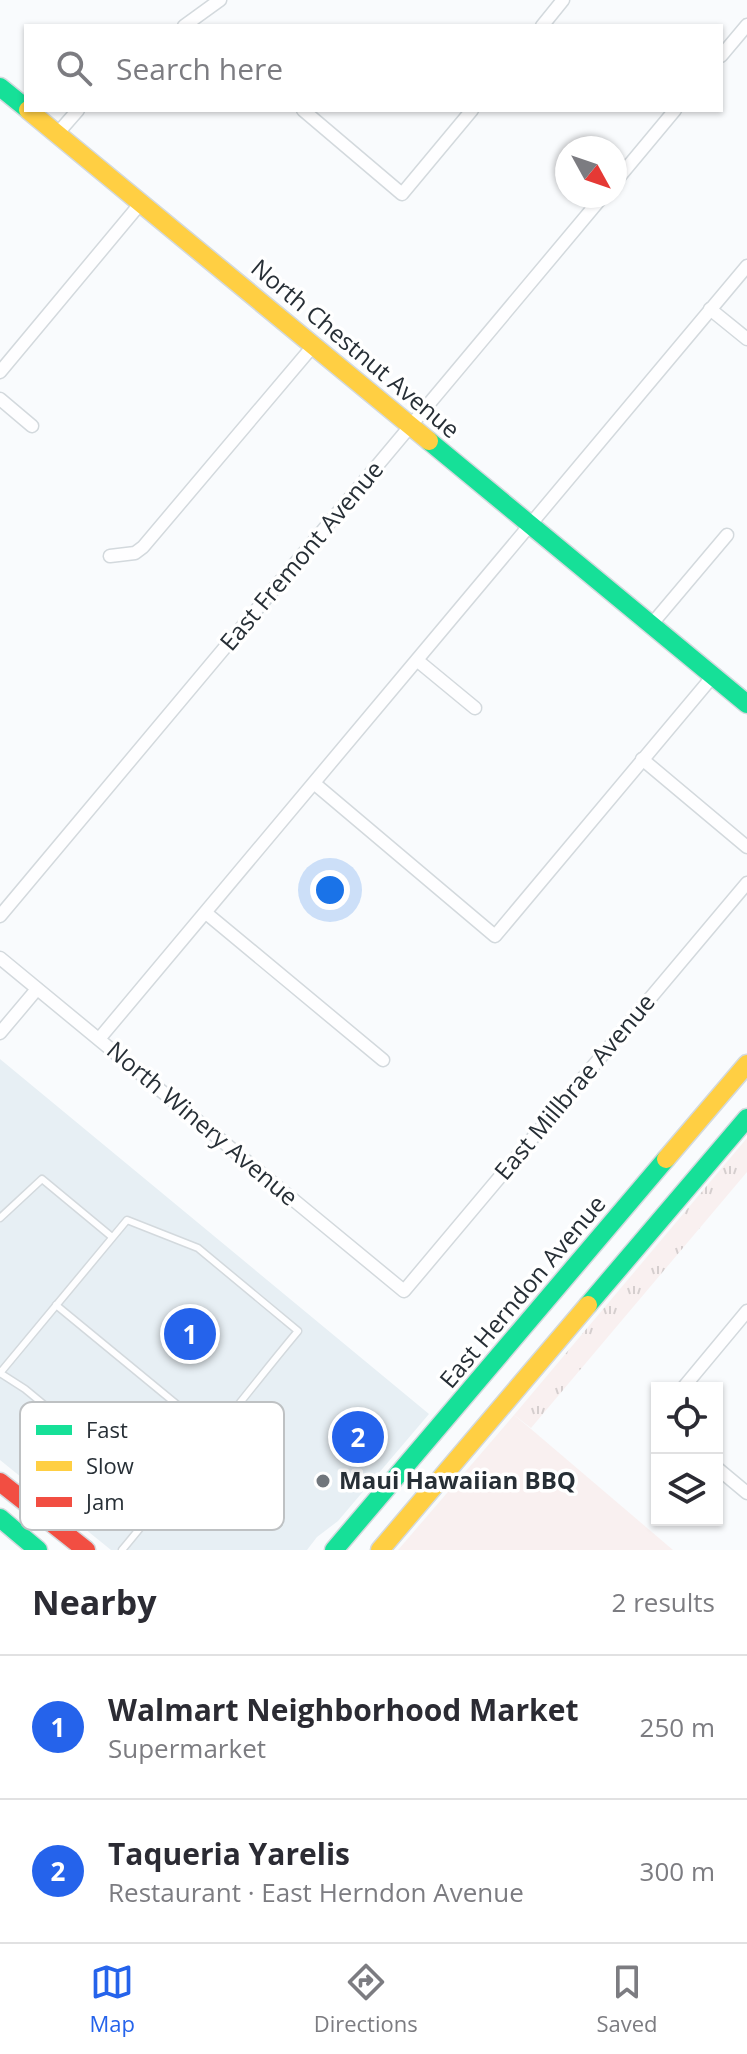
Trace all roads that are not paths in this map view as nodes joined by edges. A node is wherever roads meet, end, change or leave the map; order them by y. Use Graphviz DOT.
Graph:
graph roads {
  1 [pos="220,0"];
  2 [pos="563,0"];
  3 [pos="202,13"];
  4 [pos="187,24"];
  5 [pos="210,24"];
  6 [pos="544,24"];
  7 [pos="747,25"];
  8 [pos="723,54"];
  9 [pos="1,90"];
  10 [pos="24,107"];
  11 [pos="31,112"];
  12 [pos="76,112"];
  13 [pos="305,112"];
  14 [pos="470,112"];
  15 [pos="673,112"];
  16 [pos="57,134"];
  17 [pos="627,168"];
  18 [pos="140,204"];
  19 [pos="593,208"];
  20 [pos="747,266"];
  21 [pos="710,309"];
  22 [pos="747,339"];
  23 [pos="313,346"];
  24 [pos="0,372"];
  25 [pos="0,399"];
  26 [pos="32,426"];
  27 [pos="410,426"];
  28 [pos="530,525"];
  29 [pos="727,535"];
  30 [pos="110,556"];
  31 [pos="651,625"];
  32 [pos="418,661"];
  33 [pos="713,676"];
  34 [pos="747,704"];
  35 [pos="475,708"];
  36 [pos="642,759"];
  37 [pos="315,784"];
  38 [pos="747,847"];
  39 [pos="747,883"];
  40 [pos="206,913"];
  41 [pos="0,916"];
  42 [pos="0,958"];
  43 [pos="37,989"];
  44 [pos="0,1033"];
  45 [pos="99,1039"];
  46 [pos="383,1060"];
  47 [pos="747,1064"];
  48 [pos="747,1118"];
  49 [pos="0,1218"];
  50 [pos="112,1237"];
  51 [pos="404,1291"];
  52 [pos="56,1305"];
  53 [pos="747,1311"];
  54 [pos="0,1373"];
  55 [pos="688,1382"];
  56 [pos="41,1402"];
  57 [pos="174,1402"];
  58 [pos="241,1402"];
  59 [pos="723,1473"];
  60 [pos="0,1482"];
  61 [pos="747,1493"];
  62 [pos="20,1498"];
  63 [pos="0,1518"];
  64 [pos="61,1530"];
  65 [pos="139,1530"];
  66 [pos="38,1550"];
  67 [pos="86,1550"];
  68 [pos="122,1550"];
  69 [pos="334,1550"];
  70 [pos="380,1550"];
  1 -- 3 [label="street"];
  2 -- 6 [label="street"];
  3 -- 4 [label="street"];
  3 -- 5 [label="street"];
  7 -- 8 [label="street"];
  9 -- 10 [label="main road, North Chestnut Avenue"];
  11 -- 16 [label="main road, North Chestnut Avenue"];
  12 -- 16 [label="street"];
  13 -- 14 [label="street"];
  15 -- 17 [label="street"];
  16 -- 18 [label="main road, North Chestnut Avenue"];
  18 -- 23 [label="main road, North Chestnut Avenue"];
  18 -- 24 [label="street"];
  19 -- 27 [label="street, East Fremont Avenue"];
  20 -- 21 [label="street"];
  21 -- 22 [label="street"];
  21 -- 28 [label="street"];
  23 -- 27 [label="main road, North Chestnut Avenue"];
  23 -- 30 [label="street"];
  25 -- 26 [label="street"];
  27 -- 28 [label="main road, North Chestnut Avenue"];
  27 -- 41 [label="street, East Fremont Avenue"];
  28 -- 31 [label="main road, North Chestnut Avenue"];
  28 -- 32 [label="street"];
  29 -- 31 [label="street"];
  31 -- 33 [label="main road, North Chestnut Avenue"];
  32 -- 35 [label="street"];
  32 -- 37 [label="street"];
  33 -- 34 [label="main road, North Chestnut Avenue"];
  33 -- 36 [label="street"];
  36 -- 37 [label="street"];
  36 -- 38 [label="street"];
  37 -- 40 [label="street"];
  39 -- 51 [label="street, East Millbrae Avenue"];
  40 -- 45 [label="street"];
  40 -- 46 [label="street"];
  42 -- 43 [label="street, North Winery Avenue"];
  43 -- 44 [label="street"];
  43 -- 45 [label="street, North Winery Avenue"];
  45 -- 51 [label="street, North Winery Avenue"];
  47 -- 69 [label="main road, East Herndon Avenue"];
  48 -- 70 [label="main road"];
  49 -- 50 [label="lane"];
  50 -- 52 [label="lane"];
  50 -- 58 [label="lane"];
  52 -- 54 [label="lane"];
  52 -- 57 [label="lane"];
  53 -- 55 [label="street"];
  54 -- 56 [label="lane"];
  59 -- 61 [label="street"];
  60 -- 62 [label="main road"];
  63 -- 66 [label="main road"];
  64 -- 67 [label="main road"];
  65 -- 68 [label="lane"];
}
